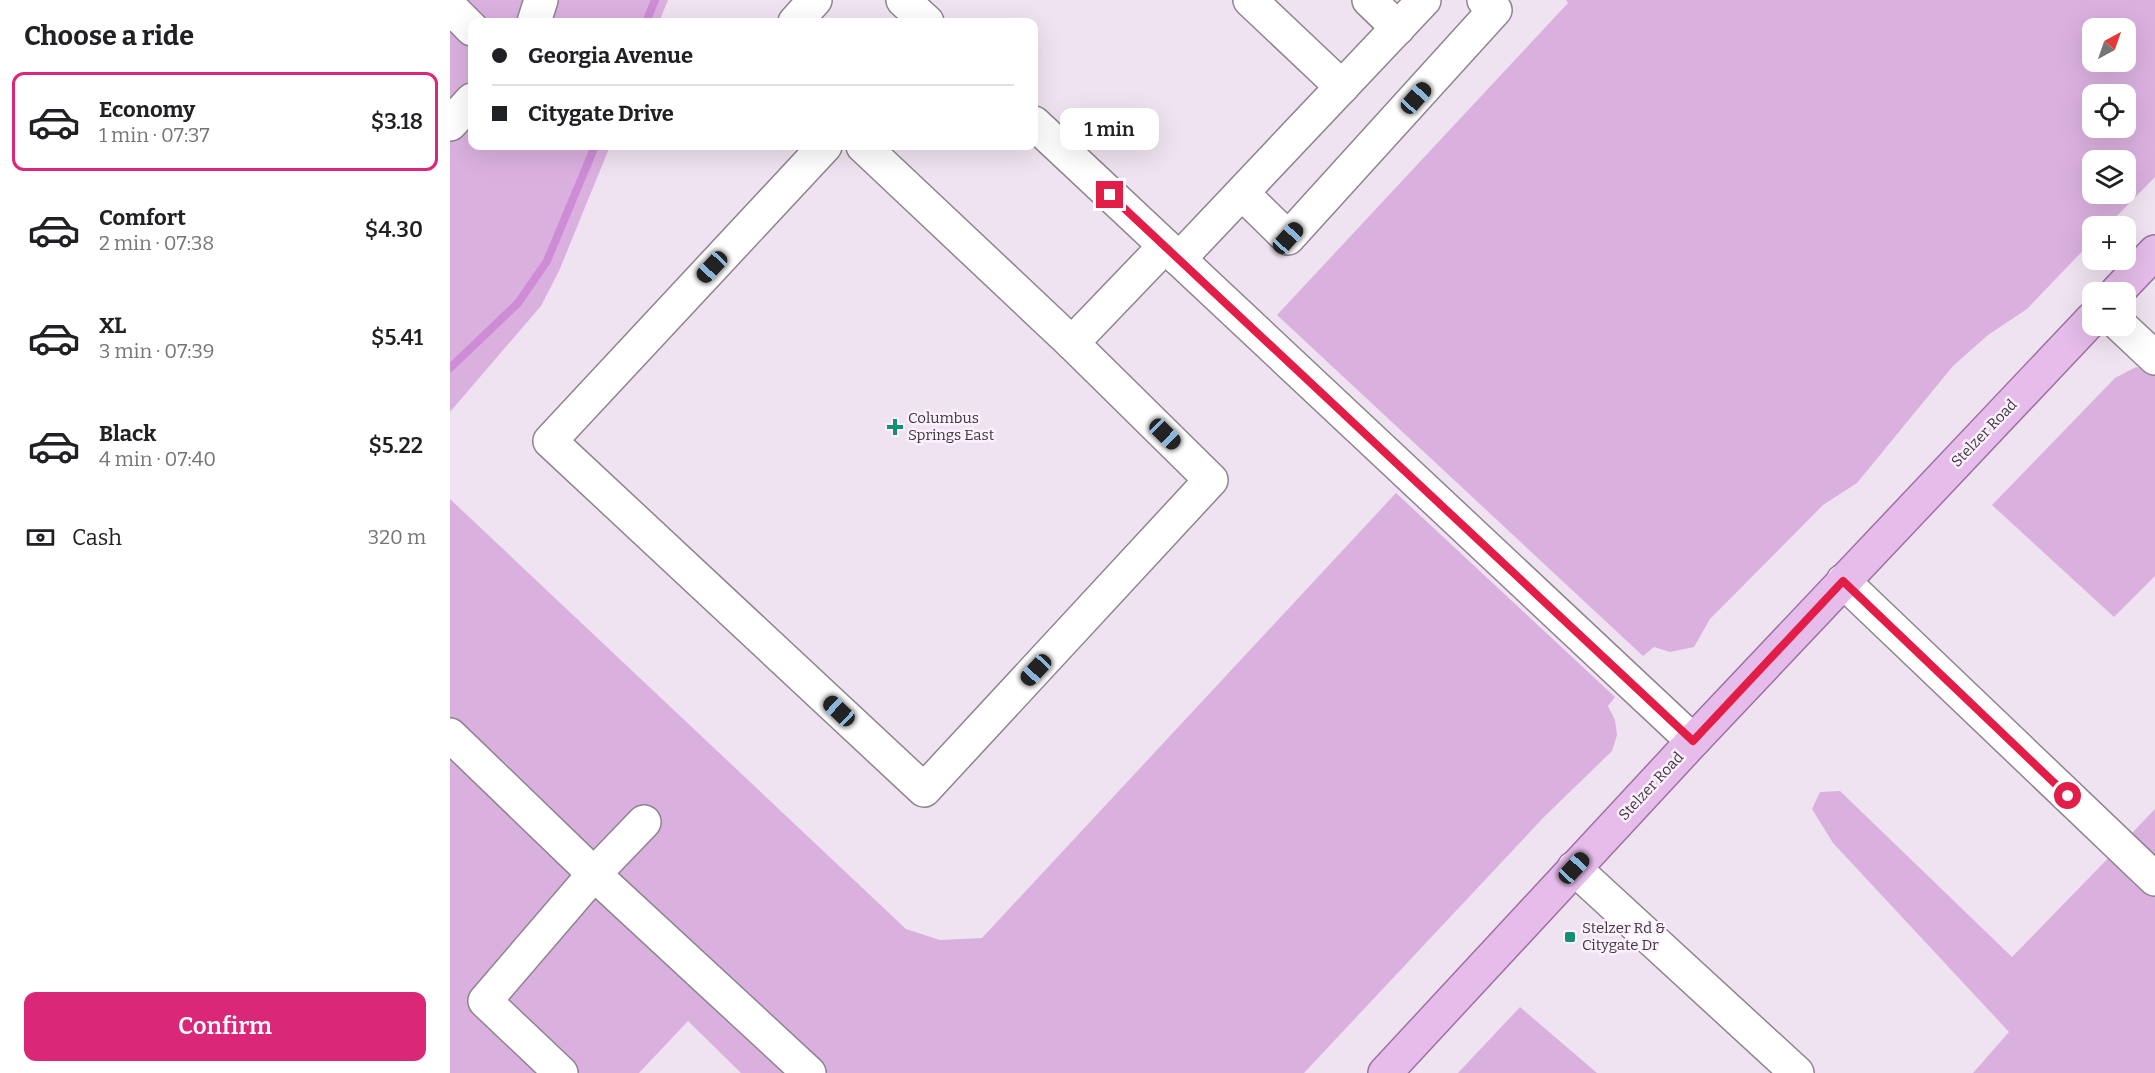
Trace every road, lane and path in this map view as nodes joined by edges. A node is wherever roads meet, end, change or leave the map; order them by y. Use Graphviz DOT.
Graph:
graph roads {
  1 [pos="541,0"];
  2 [pos="815,0"];
  3 [pos="903,0"];
  4 [pos="1250,0"];
  5 [pos="1369,0"];
  6 [pos="1424,0"];
  7 [pos="1484,0"];
  8 [pos="450,7"];
  9 [pos="535,18"];
  10 [pos="799,18"];
  11 [pos="923,18"];
  12 [pos="468,25"];
  13 [pos="1398,28"];
  14 [pos="1342,87"];
  15 [pos="468,104"];
  16 [pos="450,124"];
  17 [pos="1038,127"];
  18 [pos="821,150"];
  19 [pos="867,150"];
  20 [pos="1242,193"];
  21 [pos="2155,252"];
  22 [pos="1172,253"];
  23 [pos="2126,282"];
  24 [pos="2082,330"];
  25 [pos="2132,336"];
  26 [pos="1072,343"];
  27 [pos="2155,358"];
  28 [pos="1843,581"];
  29 [pos="450,735"];
  30 [pos="1693,741"];
  31 [pos="644,822"];
  32 [pos="1574,868"];
  33 [pos="594,874"];
  34 [pos="2155,879"];
  35 [pos="561,1073"];
  36 [pos="809,1073"];
  37 [pos="1385,1073"];
  38 [pos="1797,1073"];
  1 -- 9 [label="street"];
  2 -- 10 [label="street"];
  3 -- 11 [label="street"];
  4 -- 14 [label="street"];
  5 -- 13 [label="street"];
  6 -- 13 [label="street"];
  7 -- 20 [label="street"];
  8 -- 12 [label="street"];
  13 -- 14 [label="street"];
  14 -- 20 [label="street"];
  15 -- 16 [label="street"];
  17 -- 22 [label="street"];
  18 -- 26 [label="street"];
  19 -- 26 [label="street"];
  20 -- 22 [label="street"];
  21 -- 23 [label="main road"];
  22 -- 26 [label="street"];
  22 -- 30 [label="street"];
  24 -- 28 [label="main road, Stelzer Road"];
  25 -- 27 [label="street"];
  28 -- 30 [label="main road, Stelzer Road"];
  28 -- 34 [label="street"];
  29 -- 33 [label="street"];
  30 -- 32 [label="main road, Stelzer Road"];
  31 -- 33 [label="street"];
  32 -- 37 [label="main road, Stelzer Road"];
  32 -- 38 [label="street"];
  33 -- 35 [label="street"];
  33 -- 36 [label="street"];
}
